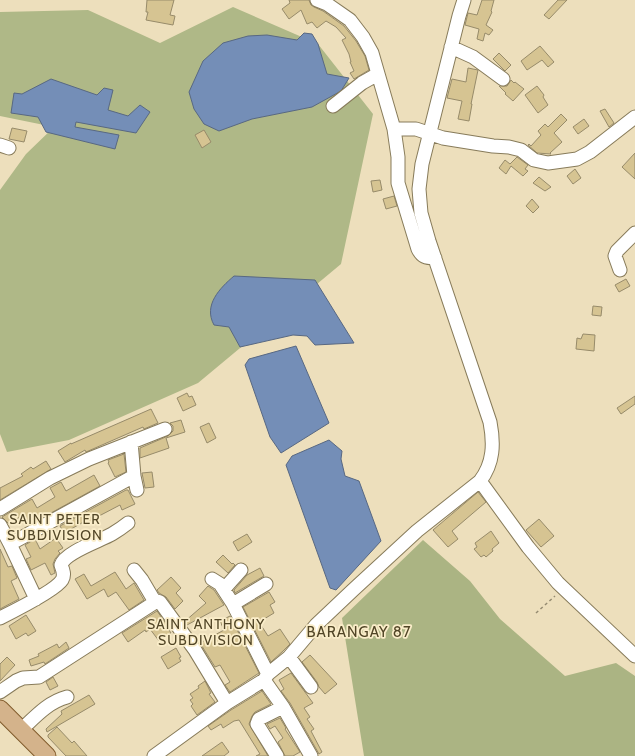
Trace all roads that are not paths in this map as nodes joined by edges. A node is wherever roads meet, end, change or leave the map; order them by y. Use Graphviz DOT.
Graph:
graph roads {
  1 [pos="317,0"];
  2 [pos="464,0"];
  3 [pos="451,47"];
  4 [pos="378,74"];
  5 [pos="503,79"];
  6 [pos="333,106"];
  7 [pos="635,117"];
  8 [pos="394,129"];
  9 [pos="430,133"];
  10 [pos="635,233"];
  11 [pos="435,258"];
  12 [pos="620,270"];
  13 [pos="165,429"];
  14 [pos="130,442"];
  15 [pos="134,476"];
  16 [pos="480,481"];
  17 [pos="137,490"];
  18 [pos="0,509"];
  19 [pos="128,523"];
  20 [pos="0,525"];
  21 [pos="10,544"];
  22 [pos="134,570"];
  23 [pos="241,570"];
  24 [pos="212,579"];
  25 [pos="266,584"];
  26 [pos="224,589"];
  27 [pos="36,599"];
  28 [pos="155,602"];
  29 [pos="233,604"];
  30 [pos="0,618"];
  31 [pos="635,656"];
  32 [pos="289,657"];
  33 [pos="266,677"];
  34 [pos="311,687"];
  35 [pos="0,692"];
  36 [pos="67,697"];
  37 [pos="226,703"];
  38 [pos="283,706"];
  39 [pos="0,710"];
  40 [pos="21,730"];
  41 [pos="309,755"];
  42 [pos="47,756"];
  43 [pos="154,756"];
  44 [pos="277,756"];
  1 -- 4 [label="street"];
  2 -- 3 [label="street"];
  3 -- 5 [label="street"];
  3 -- 9 [label="street"];
  4 -- 6 [label="street"];
  4 -- 8 [label="street"];
  7 -- 9 [label="street"];
  8 -- 9 [label="street"];
  8 -- 11 [label="street"];
  9 -- 11 [label="street"];
  10 -- 12 [label="street"];
  11 -- 16 [label="street"];
  13 -- 14 [label="street"];
  14 -- 15 [label="street"];
  14 -- 18 [label="street"];
  15 -- 17 [label="street"];
  15 -- 21 [label="street"];
  16 -- 31 [label="street"];
  16 -- 32 [label="street"];
  19 -- 27 [label="street"];
  20 -- 21 [label="street"];
  21 -- 27 [label="street"];
  22 -- 28 [label="street"];
  23 -- 26 [label="street"];
  24 -- 26 [label="street"];
  25 -- 29 [label="street"];
  26 -- 29 [label="street"];
  27 -- 30 [label="street"];
  28 -- 35 [label="street"];
  28 -- 37 [label="street"];
  29 -- 33 [label="street"];
  32 -- 33 [label="street"];
  32 -- 34 [label="street"];
  33 -- 37 [label="street"];
  33 -- 38 [label="street"];
  36 -- 40 [label="street"];
  37 -- 43 [label="street"];
  38 -- 41 [label="street"];
  38 -- 44 [label="street"];
  39 -- 40 [label="main road"];
  40 -- 42 [label="main road"];
}
